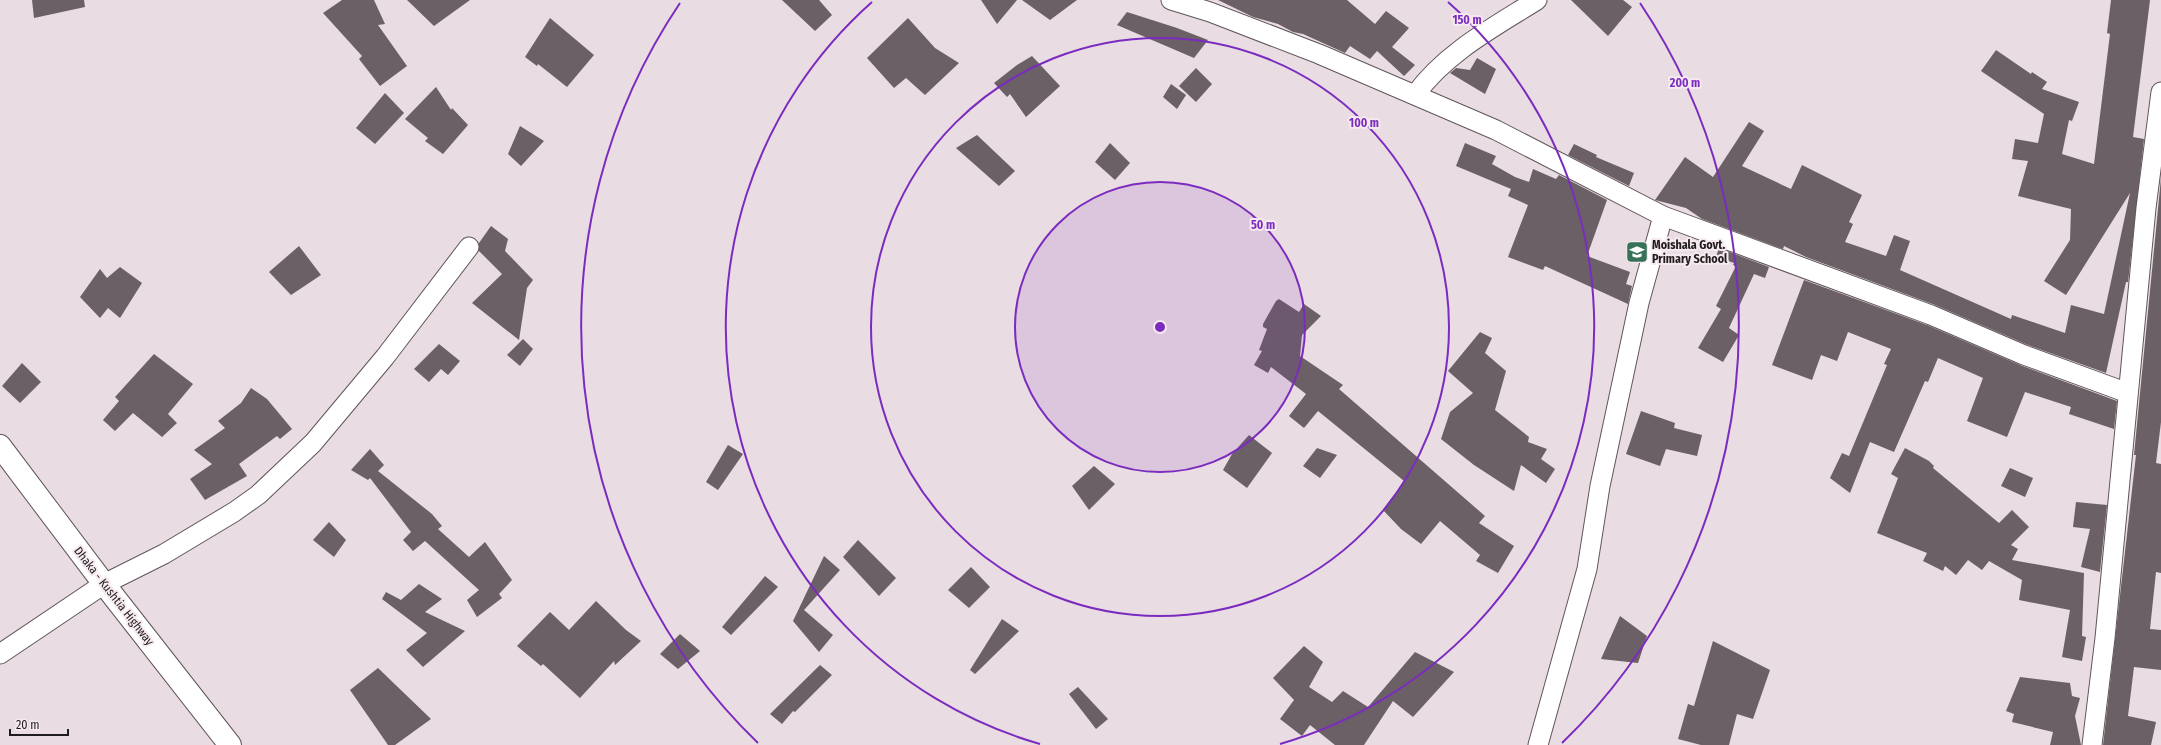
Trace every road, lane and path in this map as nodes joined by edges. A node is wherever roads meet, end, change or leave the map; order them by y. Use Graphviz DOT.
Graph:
graph roads {
  1 [pos="1171,0"];
  2 [pos="1537,0"];
  3 [pos="2161,92"];
  4 [pos="1415,95"];
  5 [pos="1663,216"];
  6 [pos="469,247"];
  7 [pos="2128,393"];
  8 [pos="0,446"];
  9 [pos="104,584"];
  10 [pos="0,654"];
  11 [pos="230,745"];
  12 [pos="1538,745"];
  13 [pos="2092,745"];
  1 -- 4 [label="street"];
  2 -- 4 [label="street"];
  3 -- 7 [label="street"];
  4 -- 5 [label="street"];
  5 -- 7 [label="street"];
  5 -- 12 [label="street"];
  6 -- 9 [label="street"];
  7 -- 13 [label="street"];
  8 -- 9 [label="main road, Dhaka - Kushtia Highway"];
  9 -- 10 [label="street"];
  9 -- 11 [label="main road, Dhaka - Kushtia Highway"];
}
